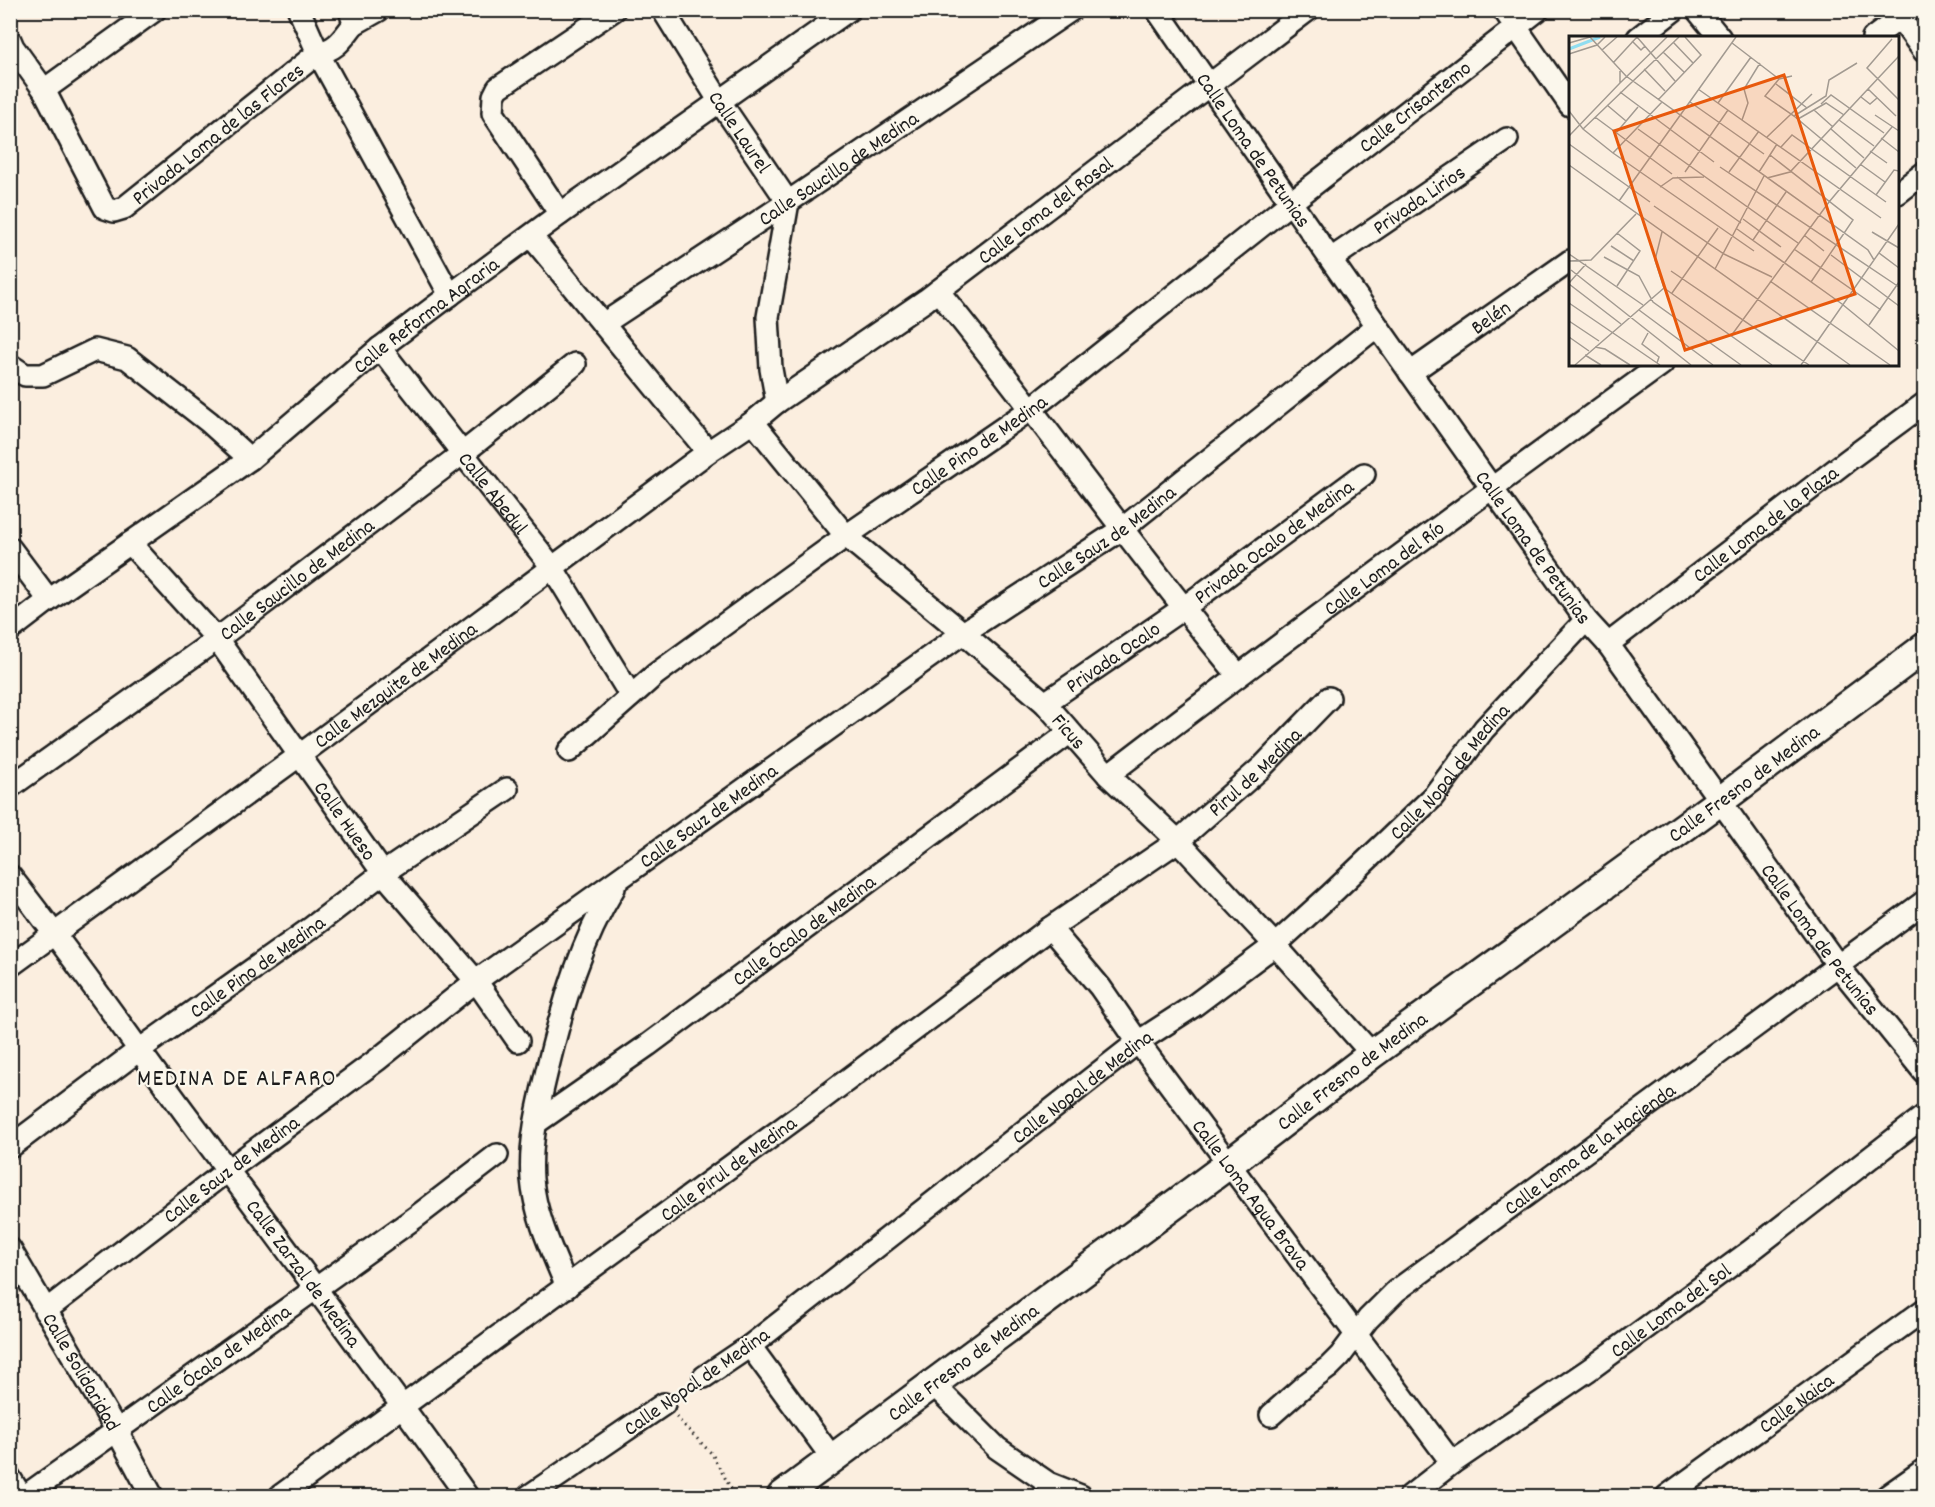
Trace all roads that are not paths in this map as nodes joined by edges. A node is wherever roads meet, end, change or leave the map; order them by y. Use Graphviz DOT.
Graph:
graph roads {
  1 [pos="155,10"];
  2 [pos="299,10"];
  3 [pos="379,10"];
  4 [pos="614,10"];
  5 [pos="663,10"];
  6 [pos="849,10"];
  7 [pos="1071,10"];
  8 [pos="1157,10"];
  9 [pos="1308,10"];
  10 [pos="1504,10"];
  11 [pos="1538,10"];
  12 [pos="1674,10"];
  13 [pos="1697,10"];
  14 [pos="1901,13"];
  15 [pos="352,17"];
  16 [pos="1516,28"];
  17 [pos="1641,36"];
  18 [pos="1717,36"];
  19 [pos="1875,36"];
  20 [pos="11,45"];
  21 [pos="1924,51"];
  22 [pos="318,53"];
  23 [pos="1209,85"];
  24 [pos="44,90"];
  25 [pos="1568,96"];
  26 [pos="720,102"];
  27 [pos="1507,139"];
  28 [pos="1924,173"];
  29 [pos="1899,192"];
  30 [pos="788,202"];
  31 [pos="1290,203"];
  32 [pos="560,214"];
  33 [pos="531,236"];
  34 [pos="1330,260"];
  35 [pos="1569,262"];
  36 [pos="938,291"];
  37 [pos="450,295"];
  38 [pos="603,324"];
  39 [pos="1377,326"];
  40 [pos="380,348"];
  41 [pos="575,364"];
  42 [pos="10,365"];
  43 [pos="1659,366"];
  44 [pos="1410,373"];
  45 [pos="777,402"];
  46 [pos="1924,404"];
  47 [pos="1030,409"];
  48 [pos="753,422"];
  49 [pos="708,452"];
  50 [pos="463,453"];
  51 [pos="250,459"];
  52 [pos="1364,474"];
  53 [pos="1491,488"];
  54 [pos="1122,529"];
  55 [pos="846,536"];
  56 [pos="129,543"];
  57 [pos="10,548"];
  58 [pos="552,567"];
  59 [pos="49,600"];
  60 [pos="1182,609"];
  61 [pos="1586,620"];
  62 [pos="10,630"];
  63 [pos="963,633"];
  64 [pos="217,639"];
  65 [pos="1608,644"];
  66 [pos="1924,648"];
  67 [pos="1238,675"];
  68 [pos="631,696"];
  69 [pos="1329,698"];
  70 [pos="1045,703"];
  71 [pos="1069,733"];
  72 [pos="569,751"];
  73 [pos="300,755"];
  74 [pos="1108,775"];
  75 [pos="10,787"];
  76 [pos="507,789"];
  77 [pos="1720,801"];
  78 [pos="1178,841"];
  79 [pos="383,873"];
  80 [pos="10,876"];
  81 [pos="618,881"];
  82 [pos="1924,902"];
  83 [pos="1050,928"];
  84 [pos="55,933"];
  85 [pos="1275,945"];
  86 [pos="10,966"];
  87 [pos="1839,966"];
  88 [pos="477,981"];
  89 [pos="518,1041"];
  90 [pos="1138,1042"];
  91 [pos="139,1050"];
  92 [pos="1372,1054"];
  93 [pos="1924,1072"];
  94 [pos="1924,1116"];
  95 [pos="536,1122"];
  96 [pos="10,1148"];
  97 [pos="497,1155"];
  98 [pos="1230,1164"];
  99 [pos="228,1170"];
  100 [pos="10,1249"];
  101 [pos="567,1287"];
  102 [pos="315,1289"];
  103 [pos="1924,1310"];
  104 [pos="45,1311"];
  105 [pos="1356,1334"];
  106 [pos="750,1346"];
  107 [pos="704,1377"];
  108 [pos="932,1383"];
  109 [pos="664,1404"];
  110 [pos="403,1406"];
  111 [pos="1271,1416"];
  112 [pos="117,1431"];
  113 [pos="833,1459"];
  114 [pos="1452,1463"];
  115 [pos="1924,1470"];
  116 [pos="10,1478"];
  117 [pos="23,1497"];
  118 [pos="152,1497"];
  119 [pos="280,1497"];
  120 [pos="467,1497"];
  121 [pos="529,1497"];
  122 [pos="782,1497"];
  123 [pos="1081,1497"];
  124 [pos="1410,1497"];
  125 [pos="1667,1497"];
  126 [pos="1887,1497"];
  1 -- 24 [label="street"];
  2 -- 22 [label="street"];
  3 -- 15 [label="street"];
  4 -- 32 [label="street"];
  5 -- 26 [label="street, Calle Laurel"];
  6 -- 26 [label="street, Calle Reforma Agraria"];
  7 -- 30 [label="street, Calle Saucillo de Medina"];
  8 -- 23 [label="street, Calle Loma de Petunias"];
  9 -- 23 [label="street, Calle Loma del Rosal"];
  10 -- 16 [label="street"];
  11 -- 16 [label="street, Calle Crisantemo"];
  12 -- 17 [label="street"];
  13 -- 18 [label="street"];
  14 -- 19 [label="street"];
  14 -- 21 [label="street"];
  15 -- 22 [label="street, Privada Loma de las Flores"];
  16 -- 25 [label="street"];
  16 -- 31 [label="street, Calle Crisantemo"];
  20 -- 24 [label="street"];
  22 -- 24 [label="street, Privada Loma de las Flores"];
  22 -- 37 [label="street"];
  23 -- 31 [label="street, Calle Loma de Petunias"];
  23 -- 36 [label="street, Calle Loma del Rosal"];
  26 -- 30 [label="street, Calle Laurel"];
  26 -- 32 [label="street, Calle Reforma Agraria"];
  27 -- 34 [label="street, Privada Lirios"];
  28 -- 29 [label="street"];
  30 -- 38 [label="street, Calle Saucillo de Medina"];
  30 -- 45 [label="street"];
  31 -- 34 [label="street, Calle Loma de Petunias"];
  31 -- 47 [label="street, Calle Pino de Medina"];
  32 -- 33 [label="street, Calle Reforma Agraria"];
  33 -- 37 [label="street, Calle Reforma Agraria"];
  33 -- 38 [label="street"];
  34 -- 39 [label="street, Calle Loma de Petunias"];
  35 -- 44 [label="street, Belén"];
  36 -- 45 [label="street, Calle Loma del Rosal"];
  36 -- 47 [label="street"];
  37 -- 40 [label="street, Calle Reforma Agraria"];
  38 -- 49 [label="street"];
  39 -- 44 [label="street, Calle Loma de Petunias"];
  39 -- 54 [label="street, Calle Sauz de Medina"];
  40 -- 50 [label="street, Calle Abedul"];
  40 -- 51 [label="street, Calle Reforma Agraria"];
  41 -- 50 [label="street, Calle Saucillo de Medina"];
  42 -- 51 [label="street"];
  43 -- 53 [label="street, Calle Loma del Río"];
  44 -- 53 [label="street, Calle Loma de Petunias"];
  45 -- 48 [label="street, Calle Mezquite de Medina"];
  46 -- 65 [label="street, Calle Loma de la Plaza"];
  47 -- 54 [label="street"];
  47 -- 55 [label="street, Calle Pino de Medina"];
  48 -- 49 [label="street, Calle Mezquite de Medina"];
  48 -- 55 [label="street, Ficus"];
  49 -- 58 [label="street, Calle Mezquite de Medina"];
  50 -- 58 [label="street, Calle Abedul"];
  50 -- 64 [label="street, Calle Saucillo de Medina"];
  51 -- 56 [label="street, Calle Reforma Agraria"];
  52 -- 60 [label="street, Privada Ocalo de Medina"];
  53 -- 61 [label="street, Calle Loma de Petunias"];
  53 -- 67 [label="street, Calle Loma del Río"];
  54 -- 60 [label="street"];
  54 -- 63 [label="street, Calle Sauz de Medina"];
  55 -- 63 [label="street, Ficus"];
  55 -- 68 [label="street, Calle Pino de Medina"];
  56 -- 59 [label="street, Calle Reforma Agraria"];
  56 -- 64 [label="street, Calle Hueso"];
  57 -- 59 [label="street"];
  58 -- 68 [label="street, Calle Abedul"];
  58 -- 73 [label="street, Calle Mezquite de Medina"];
  59 -- 62 [label="street, Calle Reforma Agraria"];
  60 -- 67 [label="street"];
  60 -- 70 [label="street, Privada Ocalo"];
  61 -- 65 [label="street, Calle Loma de Petunias"];
  61 -- 85 [label="street, Calle Nopal de Medina"];
  63 -- 70 [label="street, Ficus"];
  63 -- 81 [label="street, Calle Sauz de Medina"];
  64 -- 73 [label="street, Calle Hueso"];
  64 -- 75 [label="street, Calle Saucillo de Medina"];
  65 -- 77 [label="street, Calle Loma de Petunias"];
  66 -- 77 [label="street, Calle Fresno de Medina"];
  67 -- 74 [label="street, Calle Loma del Río"];
  68 -- 72 [label="street, Calle Pino de Medina"];
  69 -- 78 [label="street, Pirul de Medina"];
  70 -- 71 [label="street, Ficus"];
  71 -- 74 [label="street, Ficus"];
  71 -- 95 [label="street, Calle Ócalo de Medina"];
  73 -- 79 [label="street, Calle Hueso"];
  73 -- 84 [label="street, Calle Mezquite de Medina"];
  74 -- 78 [label="street, Ficus"];
  76 -- 79 [label="street, Calle Pino de Medina"];
  77 -- 87 [label="street, Calle Loma de Petunias"];
  77 -- 92 [label="street, Calle Fresno de Medina"];
  78 -- 83 [label="street, Calle Pirul de Medina"];
  78 -- 85 [label="street, Ficus"];
  79 -- 88 [label="street, Calle Hueso"];
  79 -- 91 [label="street, Calle Pino de Medina"];
  80 -- 84 [label="street, Calle Zarzal de Medina"];
  81 -- 88 [label="street, Calle Sauz de Medina"];
  81 -- 95 [label="street"];
  82 -- 87 [label="street, Calle Loma de la Hacienda"];
  83 -- 90 [label="street, Calle Loma Agua Brava"];
  83 -- 101 [label="street, Calle Pirul de Medina"];
  84 -- 86 [label="street, Calle Mezquite de Medina"];
  84 -- 91 [label="street, Calle Zarzal de Medina"];
  85 -- 90 [label="street, Calle Nopal de Medina"];
  85 -- 92 [label="street, Ficus"];
  87 -- 93 [label="street, Calle Loma de Petunias"];
  87 -- 105 [label="street, Calle Loma de la Hacienda"];
  88 -- 89 [label="street, Calle Hueso"];
  88 -- 99 [label="street, Calle Sauz de Medina"];
  90 -- 98 [label="street, Calle Loma Agua Brava"];
  90 -- 106 [label="street, Calle Nopal de Medina"];
  91 -- 96 [label="street, Calle Pino de Medina"];
  91 -- 99 [label="street, Calle Zarzal de Medina"];
  92 -- 98 [label="street, Calle Fresno de Medina"];
  94 -- 114 [label="street, Calle Loma del Sol"];
  95 -- 101 [label="street"];
  97 -- 102 [label="street, Calle Ócalo de Medina"];
  98 -- 105 [label="street, Calle Loma Agua Brava"];
  98 -- 108 [label="street, Calle Fresno de Medina"];
  99 -- 102 [label="street, Calle Zarzal de Medina"];
  99 -- 104 [label="street, Calle Sauz de Medina"];
  100 -- 104 [label="street, Calle Solidaridad"];
  101 -- 110 [label="street, Calle Pirul de Medina"];
  102 -- 110 [label="street, Calle Zarzal de Medina"];
  102 -- 112 [label="street, Calle Ócalo de Medina"];
  103 -- 125 [label="street, Calle Naica"];
  104 -- 112 [label="street, Calle Solidaridad"];
  105 -- 111 [label="street, Calle Loma de la Hacienda"];
  105 -- 114 [label="street, Calle Loma Agua Brava"];
  106 -- 107 [label="street, Calle Nopal de Medina"];
  106 -- 113 [label="street"];
  108 -- 113 [label="street, Calle Fresno de Medina"];
  108 -- 123 [label="street"];
  109 -- 121 [label="street, Calle Nopal de Medina"];
  110 -- 119 [label="street, Calle Pirul de Medina"];
  110 -- 120 [label="street, Calle Zarzal de Medina"];
  112 -- 117 [label="street, Calle Ócalo de Medina"];
  112 -- 118 [label="street, Calle Solidaridad"];
  113 -- 122 [label="street, Calle Fresno de Medina"];
  114 -- 124 [label="street, Calle Loma del Sol"];
  115 -- 126 [label="street"];
  116 -- 117 [label="street"];
}
